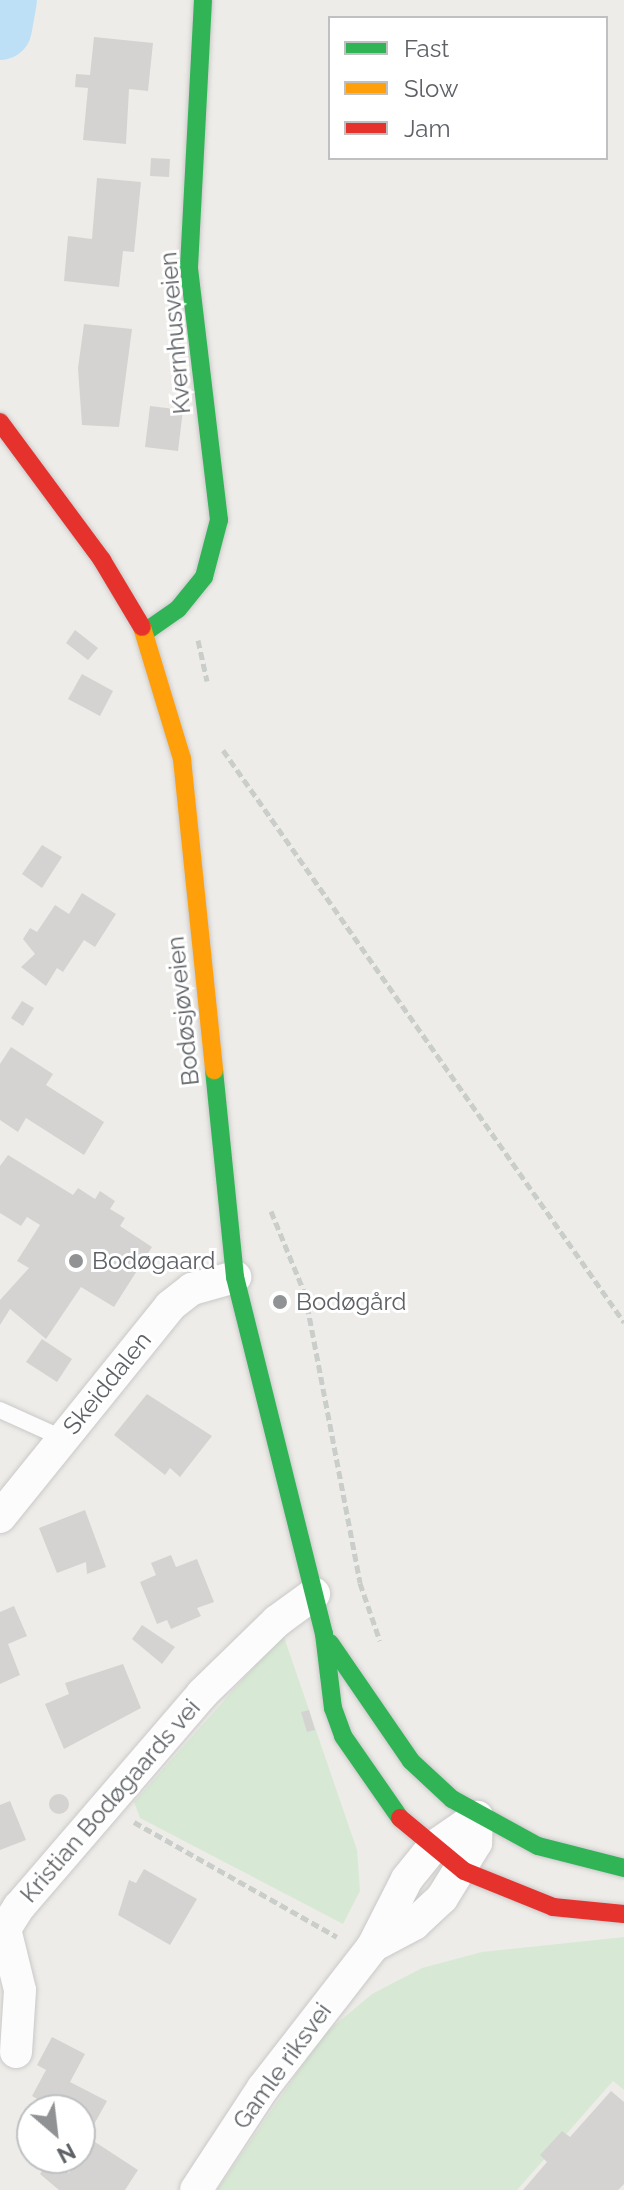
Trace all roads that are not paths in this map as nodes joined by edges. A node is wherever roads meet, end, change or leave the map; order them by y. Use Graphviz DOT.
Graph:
graph roads {
  1 [pos="203,0"];
  2 [pos="0,422"];
  3 [pos="145,632"];
  4 [pos="235,1277"];
  5 [pos="0,1410"];
  6 [pos="62,1438"];
  7 [pos="0,1517"];
  8 [pos="314,1594"];
  9 [pos="324,1634"];
  10 [pos="477,1817"];
  11 [pos="432,1848"];
  12 [pos="624,1868"];
  13 [pos="464,1871"];
  14 [pos="624,1914"];
  15 [pos="368,1953"];
  16 [pos="16,2052"];
  17 [pos="196,2190"];
  1 -- 3 [label="street, Kvernhusveien"];
  2 -- 3 [label="street, Bodøsjøveien"];
  3 -- 4 [label="street, Bodøsjøveien"];
  4 -- 6 [label="street, Skeiddalen"];
  4 -- 8 [label="street, Bodøsjøveien"];
  5 -- 6 [label="lane"];
  6 -- 7 [label="street, Skeiddalen"];
  8 -- 9 [label="street, Bodøsjøveien"];
  8 -- 16 [label="street, Kristian Bodøgaards vei"];
  9 -- 10 [label="street, Bodøsjøveien"];
  9 -- 11 [label="street, Bodøsjøveien"];
  10 -- 11 [label="street, Gamle riksvei"];
  10 -- 12 [label="street"];
  10 -- 13 [label="street, Gamle riksvei"];
  11 -- 13 [label="street, Bodøsjøveien"];
  11 -- 15 [label="street, Gamle riksvei"];
  13 -- 14 [label="street"];
  13 -- 15 [label="street, Gamle riksvei"];
  15 -- 17 [label="street, Gamle riksvei"];
}
